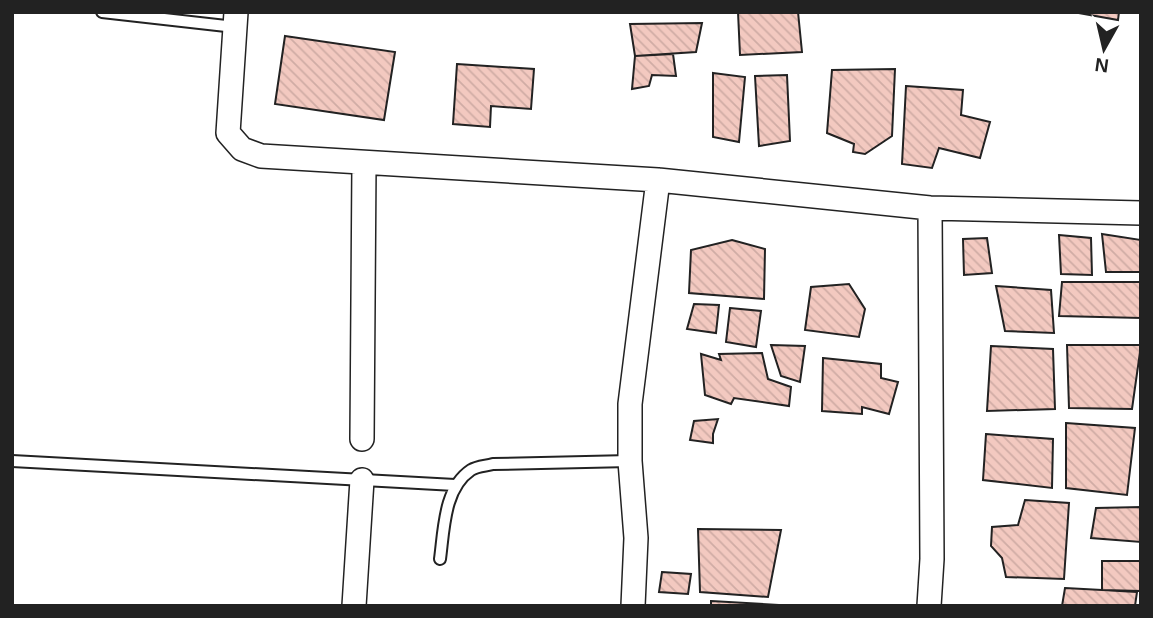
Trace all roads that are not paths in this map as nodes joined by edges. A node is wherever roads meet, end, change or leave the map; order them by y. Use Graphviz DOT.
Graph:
graph roads {
  1 [pos="102,12"];
  2 [pos="236,19"];
  3 [pos="364,163"];
  4 [pos="658,180"];
  5 [pos="930,208"];
  6 [pos="1141,213"];
  7 [pos="362,439"];
  8 [pos="12,461"];
  9 [pos="630,461"];
  10 [pos="362,480"];
  11 [pos="455,485"];
  12 [pos="440,559"];
  13 [pos="354,606"];
  14 [pos="633,606"];
  15 [pos="929,606"];
  1 -- 2 [label="lane"];
  2 -- 3 [label="street"];
  3 -- 4 [label="street"];
  3 -- 7 [label="street"];
  4 -- 5 [label="street"];
  4 -- 9 [label="street"];
  5 -- 6 [label="street"];
  5 -- 15 [label="street"];
  8 -- 10 [label="lane"];
  9 -- 11 [label="lane"];
  9 -- 14 [label="street"];
  10 -- 11 [label="lane"];
  10 -- 13 [label="street"];
  11 -- 12 [label="lane"];
}
